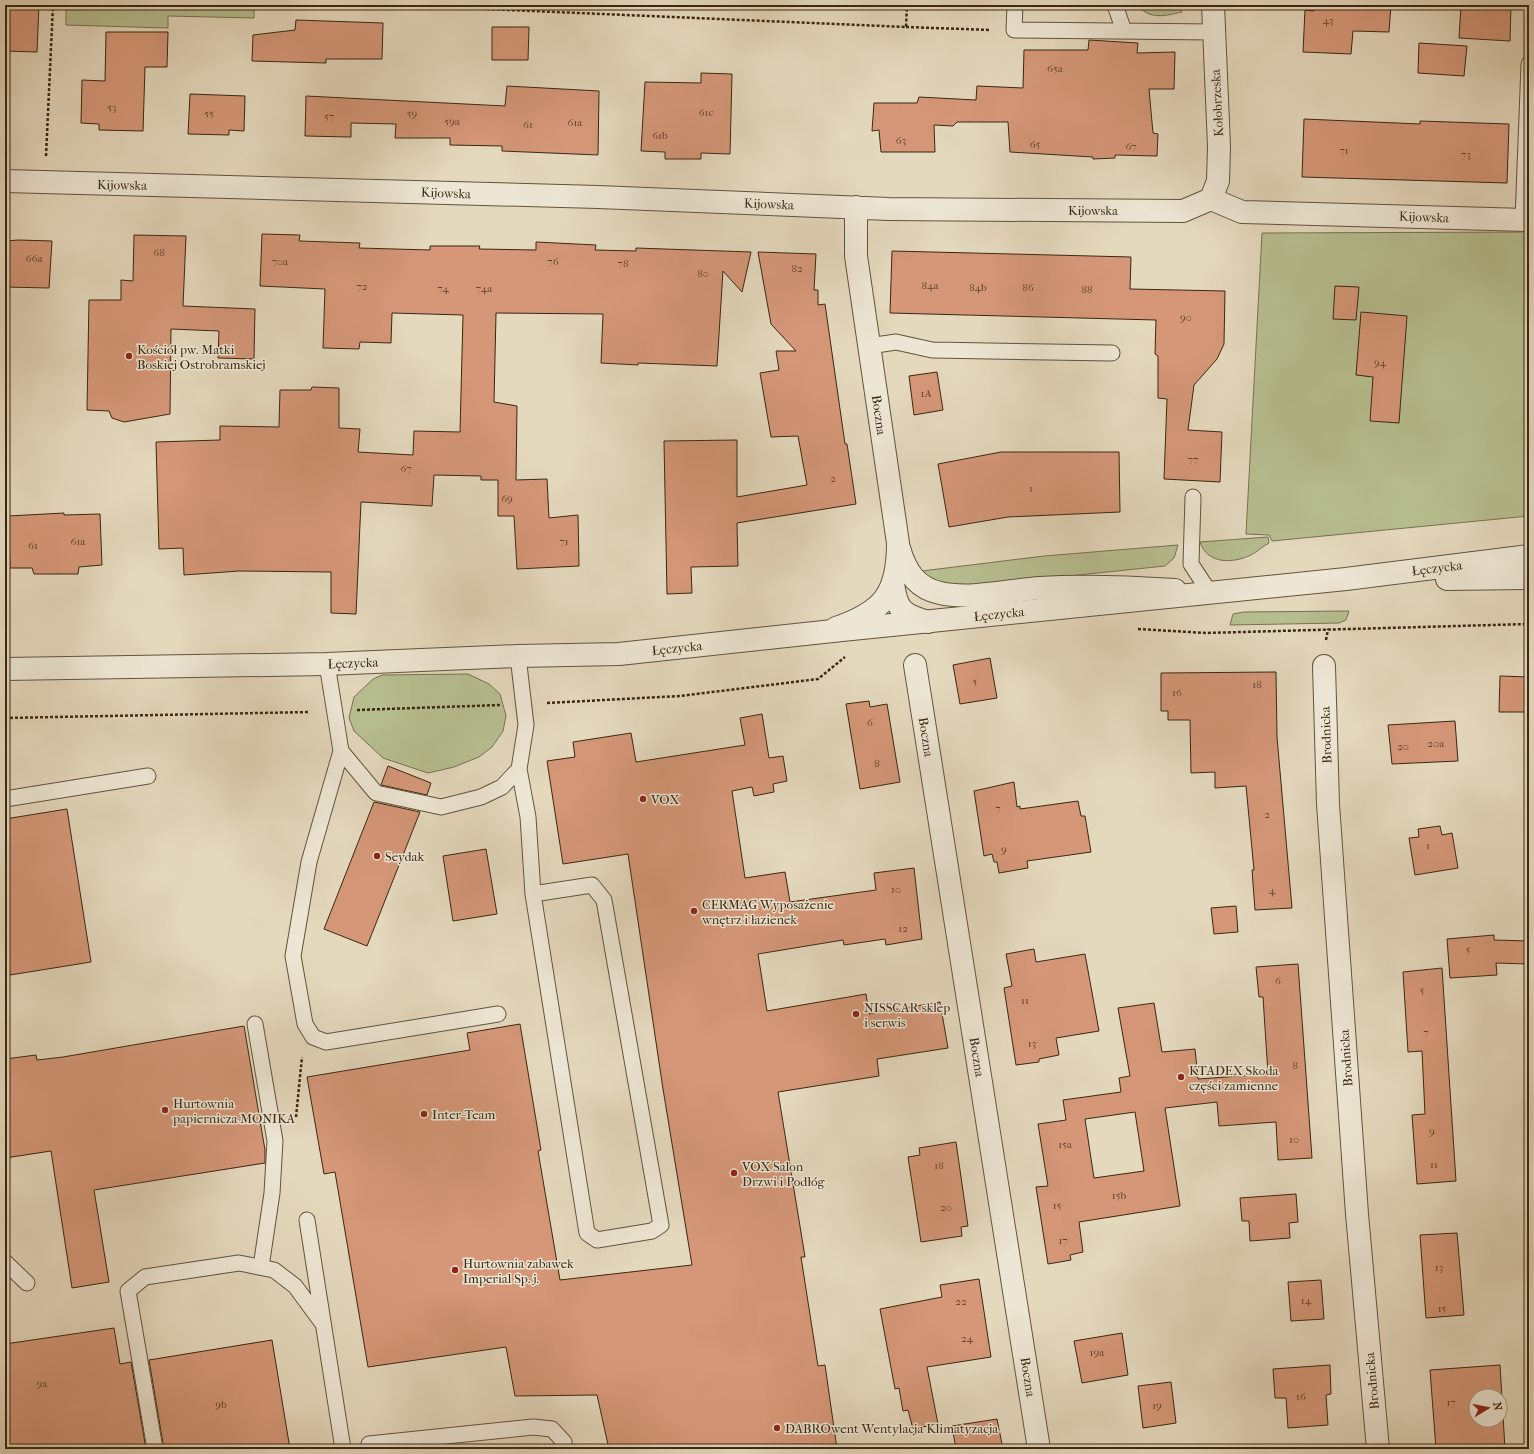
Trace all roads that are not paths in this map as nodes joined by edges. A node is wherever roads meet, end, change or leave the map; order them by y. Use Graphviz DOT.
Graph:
graph roads {
  1 [pos="1015,5"];
  2 [pos="1115,5"];
  3 [pos="1213,5"];
  4 [pos="1124,31"];
  5 [pos="1214,32"];
  6 [pos="1529,64"];
  7 [pos="5,181"];
  8 [pos="1211,199"];
  9 [pos="856,208"];
  10 [pos="1526,220"];
  11 [pos="869,346"];
  12 [pos="1112,353"];
  13 [pos="1193,497"];
  14 [pos="898,543"];
  15 [pos="1529,556"];
  16 [pos="1529,578"];
  17 [pos="1346,579"];
  18 [pos="893,584"];
  19 [pos="1210,593"];
  20 [pos="928,622"];
  21 [pos="826,632"];
  22 [pos="518,656"];
  23 [pos="326,664"];
  24 [pos="915,665"];
  25 [pos="1324,666"];
  26 [pos="5,669"];
  27 [pos="341,751"];
  28 [pos="519,769"];
  29 [pos="148,776"];
  30 [pos="5,799"];
  31 [pos="533,894"];
  32 [pos="498,1014"];
  33 [pos="255,1024"];
  34 [pos="307,1220"];
  35 [pos="5,1262"];
  36 [pos="261,1267"];
  37 [pos="27,1283"];
  38 [pos="323,1324"];
  39 [pos="369,1444"];
  40 [pos="155,1449"];
  41 [pos="343,1449"];
  42 [pos="565,1449"];
  43 [pos="1039,1449"];
  44 [pos="1378,1449"];
  1 -- 4 [label="lane"];
  2 -- 4 [label="lane"];
  3 -- 5 [label="street, Kołobrzeska"];
  4 -- 5 [label="lane"];
  5 -- 8 [label="street, Kołobrzeska"];
  6 -- 10 [label="lane"];
  7 -- 9 [label="street, Kijowska"];
  8 -- 9 [label="street, Kijowska"];
  8 -- 10 [label="street, Kijowska"];
  9 -- 11 [label="street, Boczna"];
  11 -- 12 [label="lane"];
  11 -- 14 [label="street, Boczna"];
  13 -- 19 [label="lane"];
  14 -- 18 [label="street, Boczna"];
  14 -- 19 [label="street"];
  15 -- 17 [label="street, Łęczycka"];
  16 -- 17 [label="street, Łęczycka"];
  17 -- 19 [label="street, Łęczycka"];
  18 -- 20 [label="street"];
  18 -- 21 [label="street, Boczna"];
  19 -- 20 [label="street, Łęczycka"];
  20 -- 21 [label="street, Łęczycka"];
  21 -- 22 [label="street, Łęczycka"];
  22 -- 23 [label="street, Łęczycka"];
  22 -- 28 [label="lane"];
  23 -- 26 [label="street, Łęczycka"];
  23 -- 27 [label="lane"];
  24 -- 43 [label="street, Boczna"];
  25 -- 44 [label="street, Brodnicka"];
  27 -- 28 [label="lane"];
  27 -- 32 [label="lane"];
  28 -- 31 [label="lane"];
  29 -- 30 [label="lane"];
  31 -- 31 [label="lane"];
  33 -- 36 [label="lane"];
  34 -- 38 [label="lane"];
  35 -- 37 [label="lane"];
  36 -- 38 [label="lane"];
  36 -- 40 [label="lane"];
  38 -- 41 [label="lane"];
  39 -- 42 [label="lane"];
}
